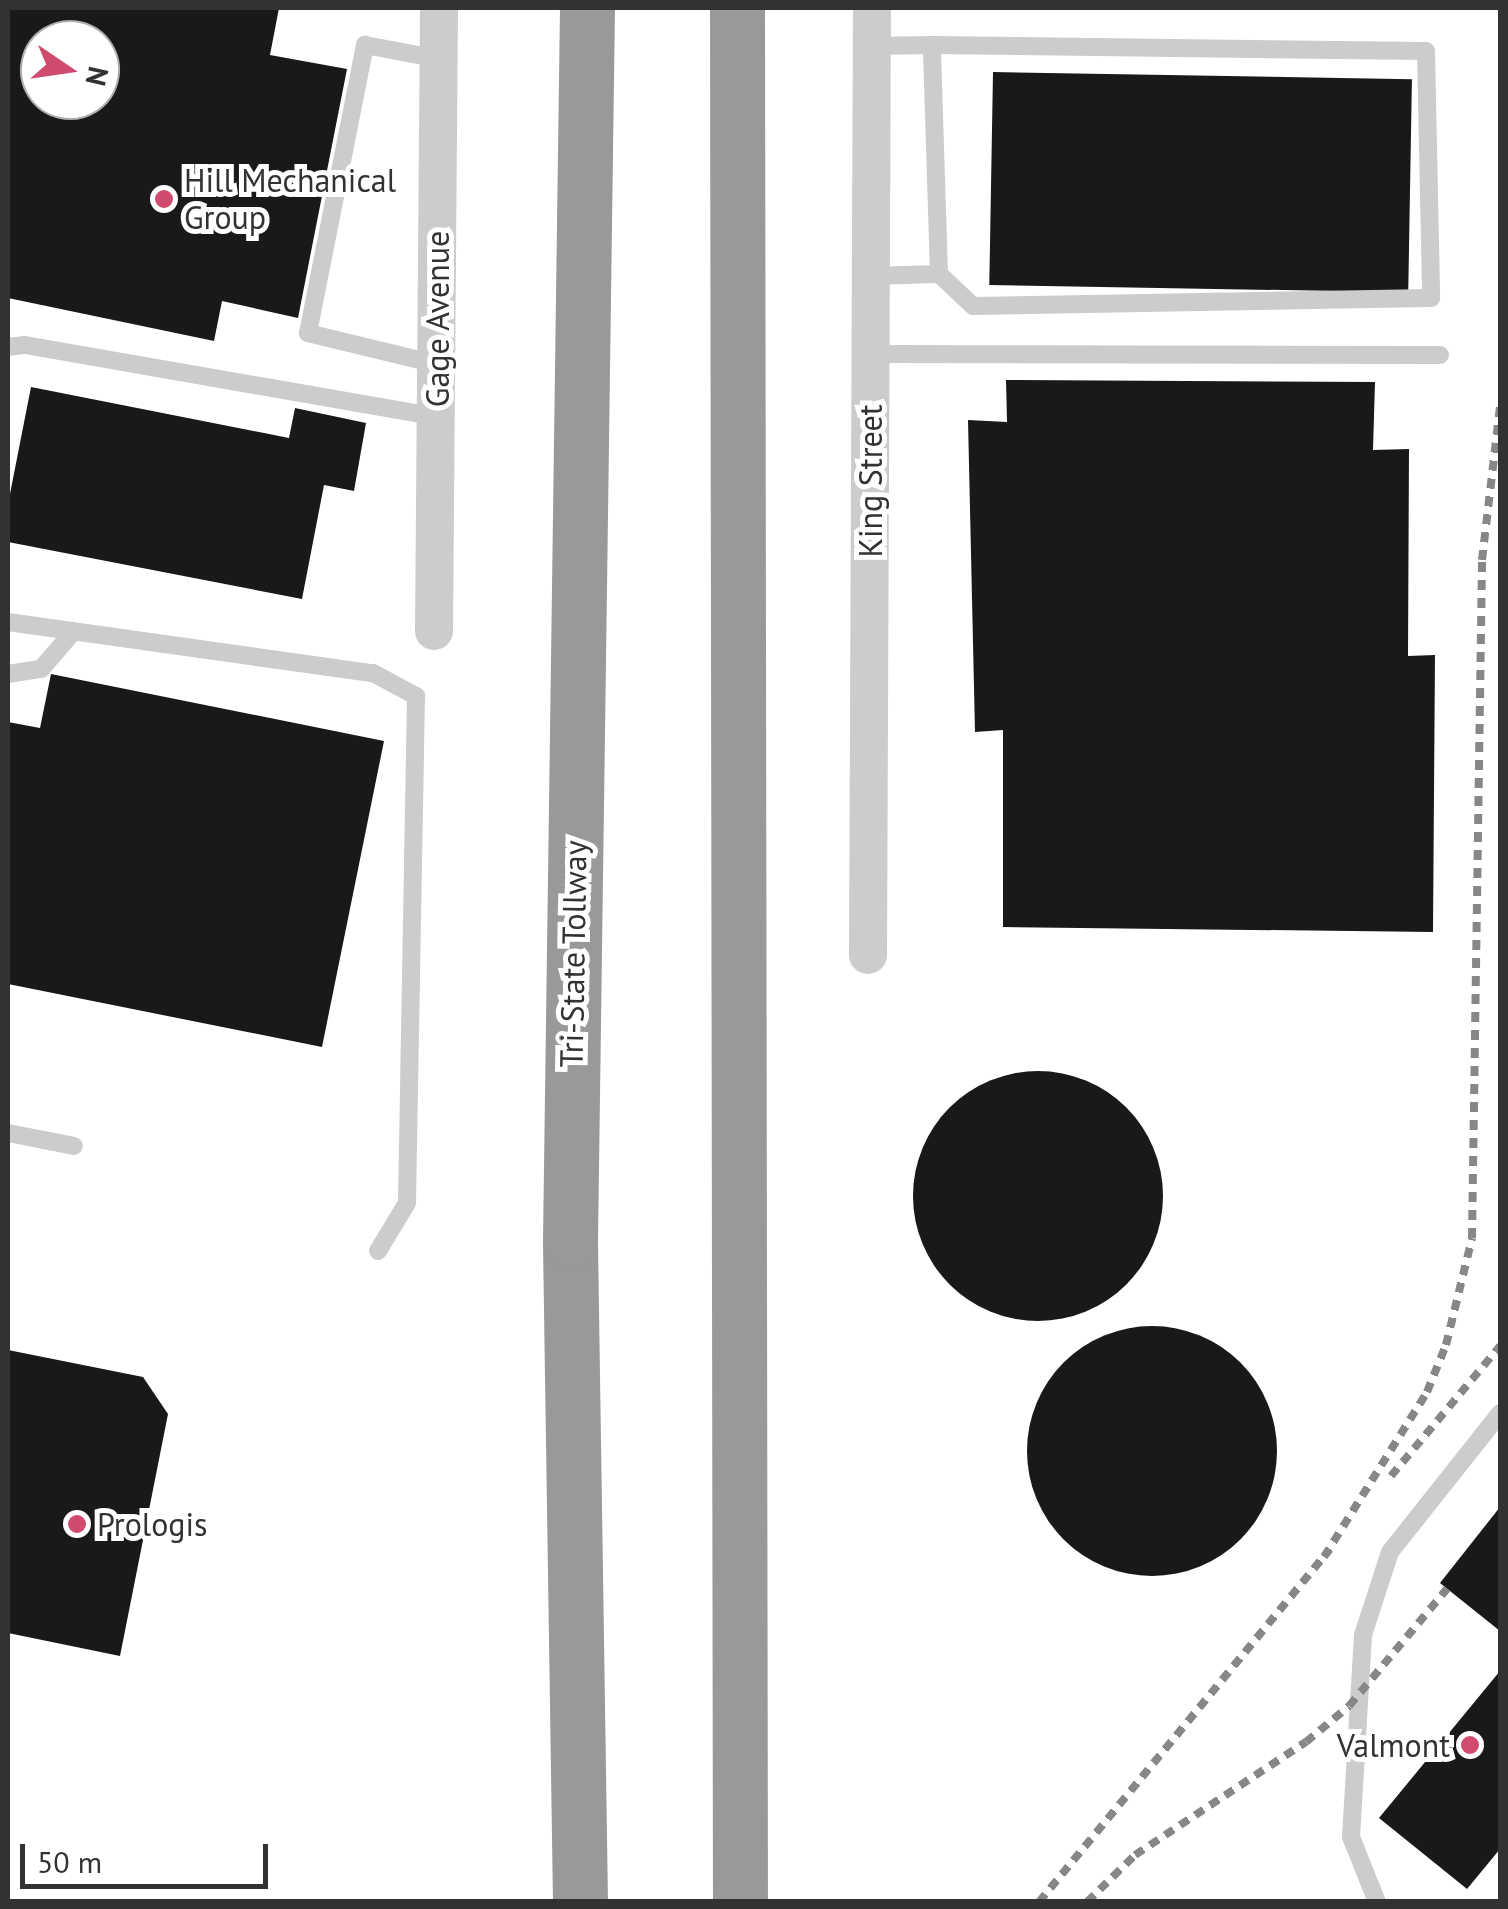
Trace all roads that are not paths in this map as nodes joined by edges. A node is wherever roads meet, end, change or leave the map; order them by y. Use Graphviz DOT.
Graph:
graph roads {
  1 [pos="440,8"];
  2 [pos="586,8"];
  3 [pos="737,8"];
  4 [pos="872,8"];
  5 [pos="932,45"];
  6 [pos="872,46"];
  7 [pos="439,58"];
  8 [pos="939,274"];
  9 [pos="870,276"];
  10 [pos="8,347"];
  11 [pos="870,354"];
  12 [pos="1440,355"];
  13 [pos="436,364"];
  14 [pos="436,417"];
  15 [pos="8,622"];
  16 [pos="434,631"];
  17 [pos="73,632"];
  18 [pos="8,674"];
  19 [pos="868,955"];
  20 [pos="8,1133"];
  21 [pos="74,1146"];
  22 [pos="378,1251"];
  23 [pos="1500,1413"];
  24 [pos="580,1902"];
  25 [pos="740,1902"];
  26 [pos="1377,1902"];
  1 -- 7 [label="street, Gage Avenue"];
  2 -- 24 [label="highway, Tri-State Tollway"];
  3 -- 25 [label="highway"];
  4 -- 6 [label="street, King Street"];
  5 -- 6 [label="lane"];
  5 -- 8 [label="lane"];
  5 -- 8 [label="lane"];
  6 -- 9 [label="street, King Street"];
  7 -- 13 [label="street, Gage Avenue"];
  7 -- 13 [label="lane"];
  8 -- 9 [label="lane"];
  9 -- 11 [label="street, King Street"];
  10 -- 14 [label="lane"];
  11 -- 12 [label="lane"];
  11 -- 19 [label="street, King Street"];
  13 -- 14 [label="street, Gage Avenue"];
  14 -- 16 [label="street, Gage Avenue"];
  15 -- 17 [label="lane"];
  17 -- 18 [label="lane"];
  17 -- 22 [label="lane"];
  20 -- 21 [label="lane"];
  23 -- 26 [label="lane"];
}
